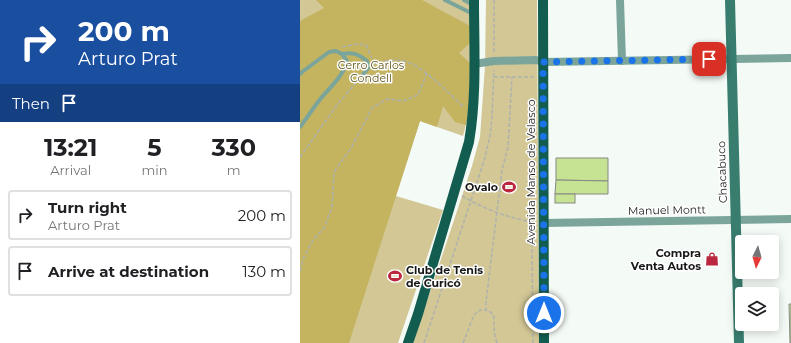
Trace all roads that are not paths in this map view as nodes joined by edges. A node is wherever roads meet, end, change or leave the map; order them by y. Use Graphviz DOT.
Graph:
graph roads {
  1 [pos="445,0"];
  2 [pos="464,0"];
  3 [pos="543,0"];
  4 [pos="620,0"];
  5 [pos="730,0"];
  6 [pos="474,7"];
  7 [pos="342,54"];
  8 [pos="791,58"];
  9 [pos="731,59"];
  10 [pos="622,61"];
  11 [pos="543,62"];
  12 [pos="474,64"];
  13 [pos="300,74"];
  14 [pos="362,76"];
  15 [pos="300,127"];
  16 [pos="791,219"];
  17 [pos="735,220"];
  18 [pos="543,223"];
  19 [pos="408,343"];
  20 [pos="544,343"];
  21 [pos="739,343"];
  1 -- 6 [label="lane"];
  2 -- 6 [label="lane"];
  3 -- 11 [label="main road, Avenida Manso de Velasco"];
  4 -- 10 [label="street"];
  5 -- 9 [label="street, Chacabuco"];
  6 -- 12 [label="main road"];
  7 -- 13 [label="lane"];
  7 -- 14 [label="lane"];
  7 -- 15 [label="lane"];
  8 -- 9 [label="street"];
  9 -- 10 [label="street"];
  9 -- 17 [label="street, Chacabuco"];
  10 -- 11 [label="street"];
  11 -- 12 [label="street"];
  11 -- 18 [label="main road, Avenida Manso de Velasco"];
  12 -- 19 [label="main road"];
  16 -- 17 [label="street, Manuel Montt"];
  17 -- 18 [label="street, Manuel Montt"];
  17 -- 21 [label="street, Chacabuco"];
  18 -- 20 [label="main road, Avenida Manso de Velasco"];
}
